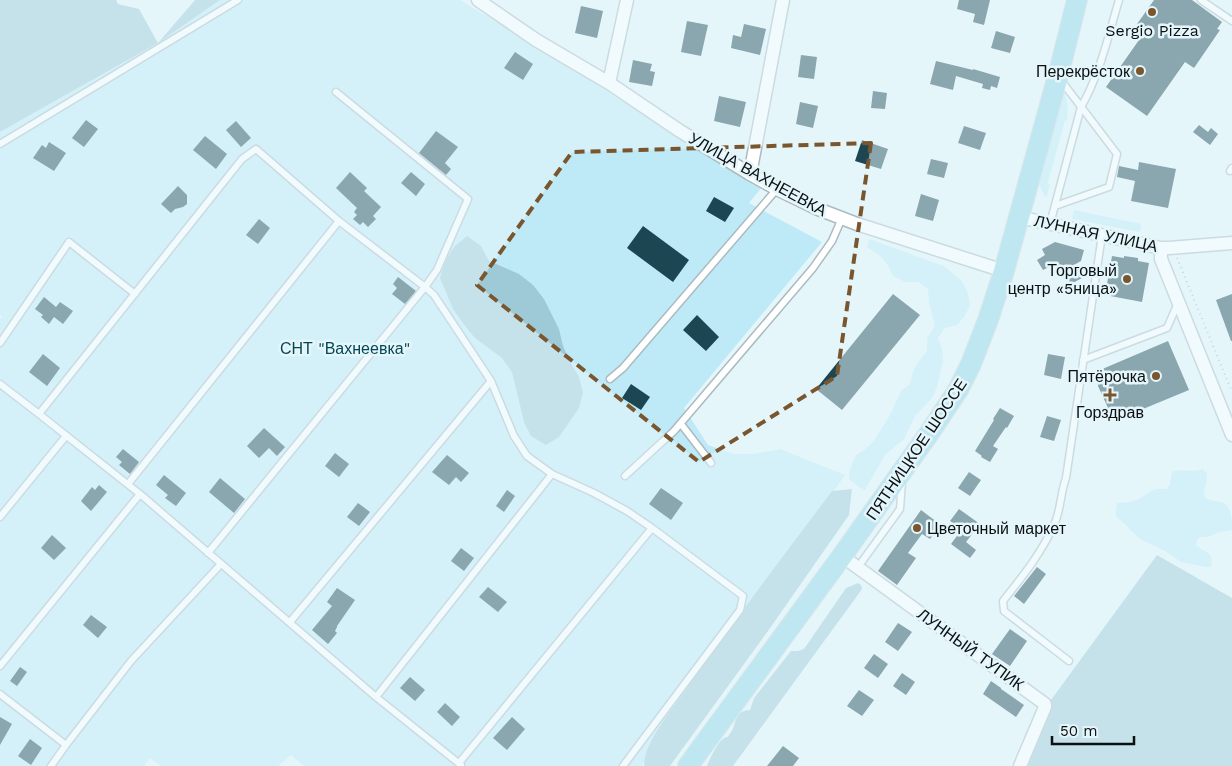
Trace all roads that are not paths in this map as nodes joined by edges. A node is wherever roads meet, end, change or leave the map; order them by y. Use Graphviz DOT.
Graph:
graph roads {
  1 [pos="238,0"];
  2 [pos="478,0"];
  3 [pos="626,0"];
  4 [pos="783,0"];
  5 [pos="1077,0"];
  6 [pos="1118,0"];
  7 [pos="1201,0"];
  8 [pos="1232,22"];
  9 [pos="1059,72"];
  10 [pos="608,83"];
  11 [pos="336,92"];
  12 [pos="1081,107"];
  13 [pos="0,144"];
  14 [pos="750,174"];
  15 [pos="778,189"];
  16 [pos="1055,206"];
  17 [pos="1019,217"];
  18 [pos="842,218"];
  19 [pos="339,221"];
  20 [pos="1050,224"];
  21 [pos="1102,235"];
  22 [pos="1232,243"];
  23 [pos="1161,248"];
  24 [pos="1004,271"];
  25 [pos="425,287"];
  26 [pos="135,294"];
  27 [pos="1178,303"];
  28 [pos="0,343"];
  29 [pos="1083,360"];
  30 [pos="610,378"];
  31 [pos="491,381"];
  32 [pos="0,384"];
  33 [pos="39,414"];
  34 [pos="681,424"];
  35 [pos="1232,435"];
  36 [pos="66,436"];
  37 [pos="711,463"];
  38 [pos="902,471"];
  39 [pos="552,474"];
  40 [pos="625,476"];
  41 [pos="128,484"];
  42 [pos="140,494"];
  43 [pos="0,517"];
  44 [pos="652,528"];
  45 [pos="208,552"];
  46 [pos="842,556"];
  47 [pos="221,564"];
  48 [pos="858,568"];
  49 [pos="290,622"];
  50 [pos="1069,661"];
  51 [pos="0,666"];
  52 [pos="0,694"];
  53 [pos="376,697"];
  54 [pos="66,744"];
  55 [pos="461,765"];
  56 [pos="51,766"];
  57 [pos="623,766"];
  58 [pos="688,766"];
  59 [pos="1020,766"];
  1 -- 13 [label="lane"];
  2 -- 10 [label="street, УЛИЦА ВАХНЕЕВКА"];
  3 -- 10 [label="street"];
  4 -- 14 [label="street"];
  5 -- 9 [label="main road, ПЯТНИЦКОЕ ШОССЕ"];
  6 -- 12 [label="lane"];
  7 -- 8 [label="lane"];
  9 -- 12 [label="lane"];
  9 -- 17 [label="main road, ПЯТНИЦКОЕ ШОССЕ"];
  10 -- 14 [label="street, УЛИЦА ВАХНЕЕВКА"];
  11 -- 25 [label="lane"];
  12 -- 16 [label="lane"];
  12 -- 16 [label="lane"];
  14 -- 15 [label="street, УЛИЦА ВАХНЕЕВКА"];
  15 -- 18 [label="street, УЛИЦА ВАХНЕЕВКА"];
  15 -- 30 [label="lane"];
  16 -- 20 [label="lane"];
  17 -- 20 [label="street, ЛУННАЯ УЛИЦА"];
  17 -- 24 [label="main road, ПЯТНИЦКОЕ ШОССЕ"];
  18 -- 24 [label="street, УЛИЦА ВАХНЕЕВКА"];
  18 -- 34 [label="lane"];
  19 -- 25 [label="lane"];
  19 -- 26 [label="lane"];
  19 -- 41 [label="lane"];
  20 -- 21 [label="street, ЛУННАЯ УЛИЦА"];
  21 -- 23 [label="street, ЛУННАЯ УЛИЦА"];
  21 -- 29 [label="lane"];
  22 -- 23 [label="street, ЛУННАЯ УЛИЦА"];
  23 -- 27 [label="street"];
  24 -- 38 [label="main road, ПЯТНИЦКОЕ ШОССЕ"];
  25 -- 31 [label="lane"];
  25 -- 45 [label="lane"];
  26 -- 28 [label="lane"];
  26 -- 33 [label="lane"];
  27 -- 29 [label="lane"];
  27 -- 35 [label="street"];
  29 -- 50 [label="lane"];
  31 -- 39 [label="lane"];
  31 -- 49 [label="lane"];
  32 -- 33 [label="lane"];
  33 -- 36 [label="lane"];
  34 -- 37 [label="lane"];
  34 -- 40 [label="lane"];
  36 -- 41 [label="lane"];
  36 -- 43 [label="lane"];
  38 -- 46 [label="main road, ПЯТНИЦКОЕ ШОССЕ"];
  38 -- 48 [label="lane"];
  39 -- 44 [label="lane"];
  39 -- 53 [label="lane"];
  41 -- 42 [label="lane"];
  42 -- 45 [label="lane"];
  42 -- 51 [label="lane"];
  44 -- 55 [label="lane"];
  44 -- 57 [label="lane"];
  45 -- 47 [label="lane"];
  46 -- 48 [label="street, ЛУННЫЙ ТУПИК"];
  46 -- 58 [label="main road, ПЯТНИЦКОЕ ШОССЕ"];
  47 -- 49 [label="lane"];
  47 -- 54 [label="lane"];
  48 -- 59 [label="street, ЛУННЫЙ ТУПИК"];
  49 -- 53 [label="lane"];
  52 -- 54 [label="lane"];
  53 -- 55 [label="lane"];
  54 -- 56 [label="lane"];
}
